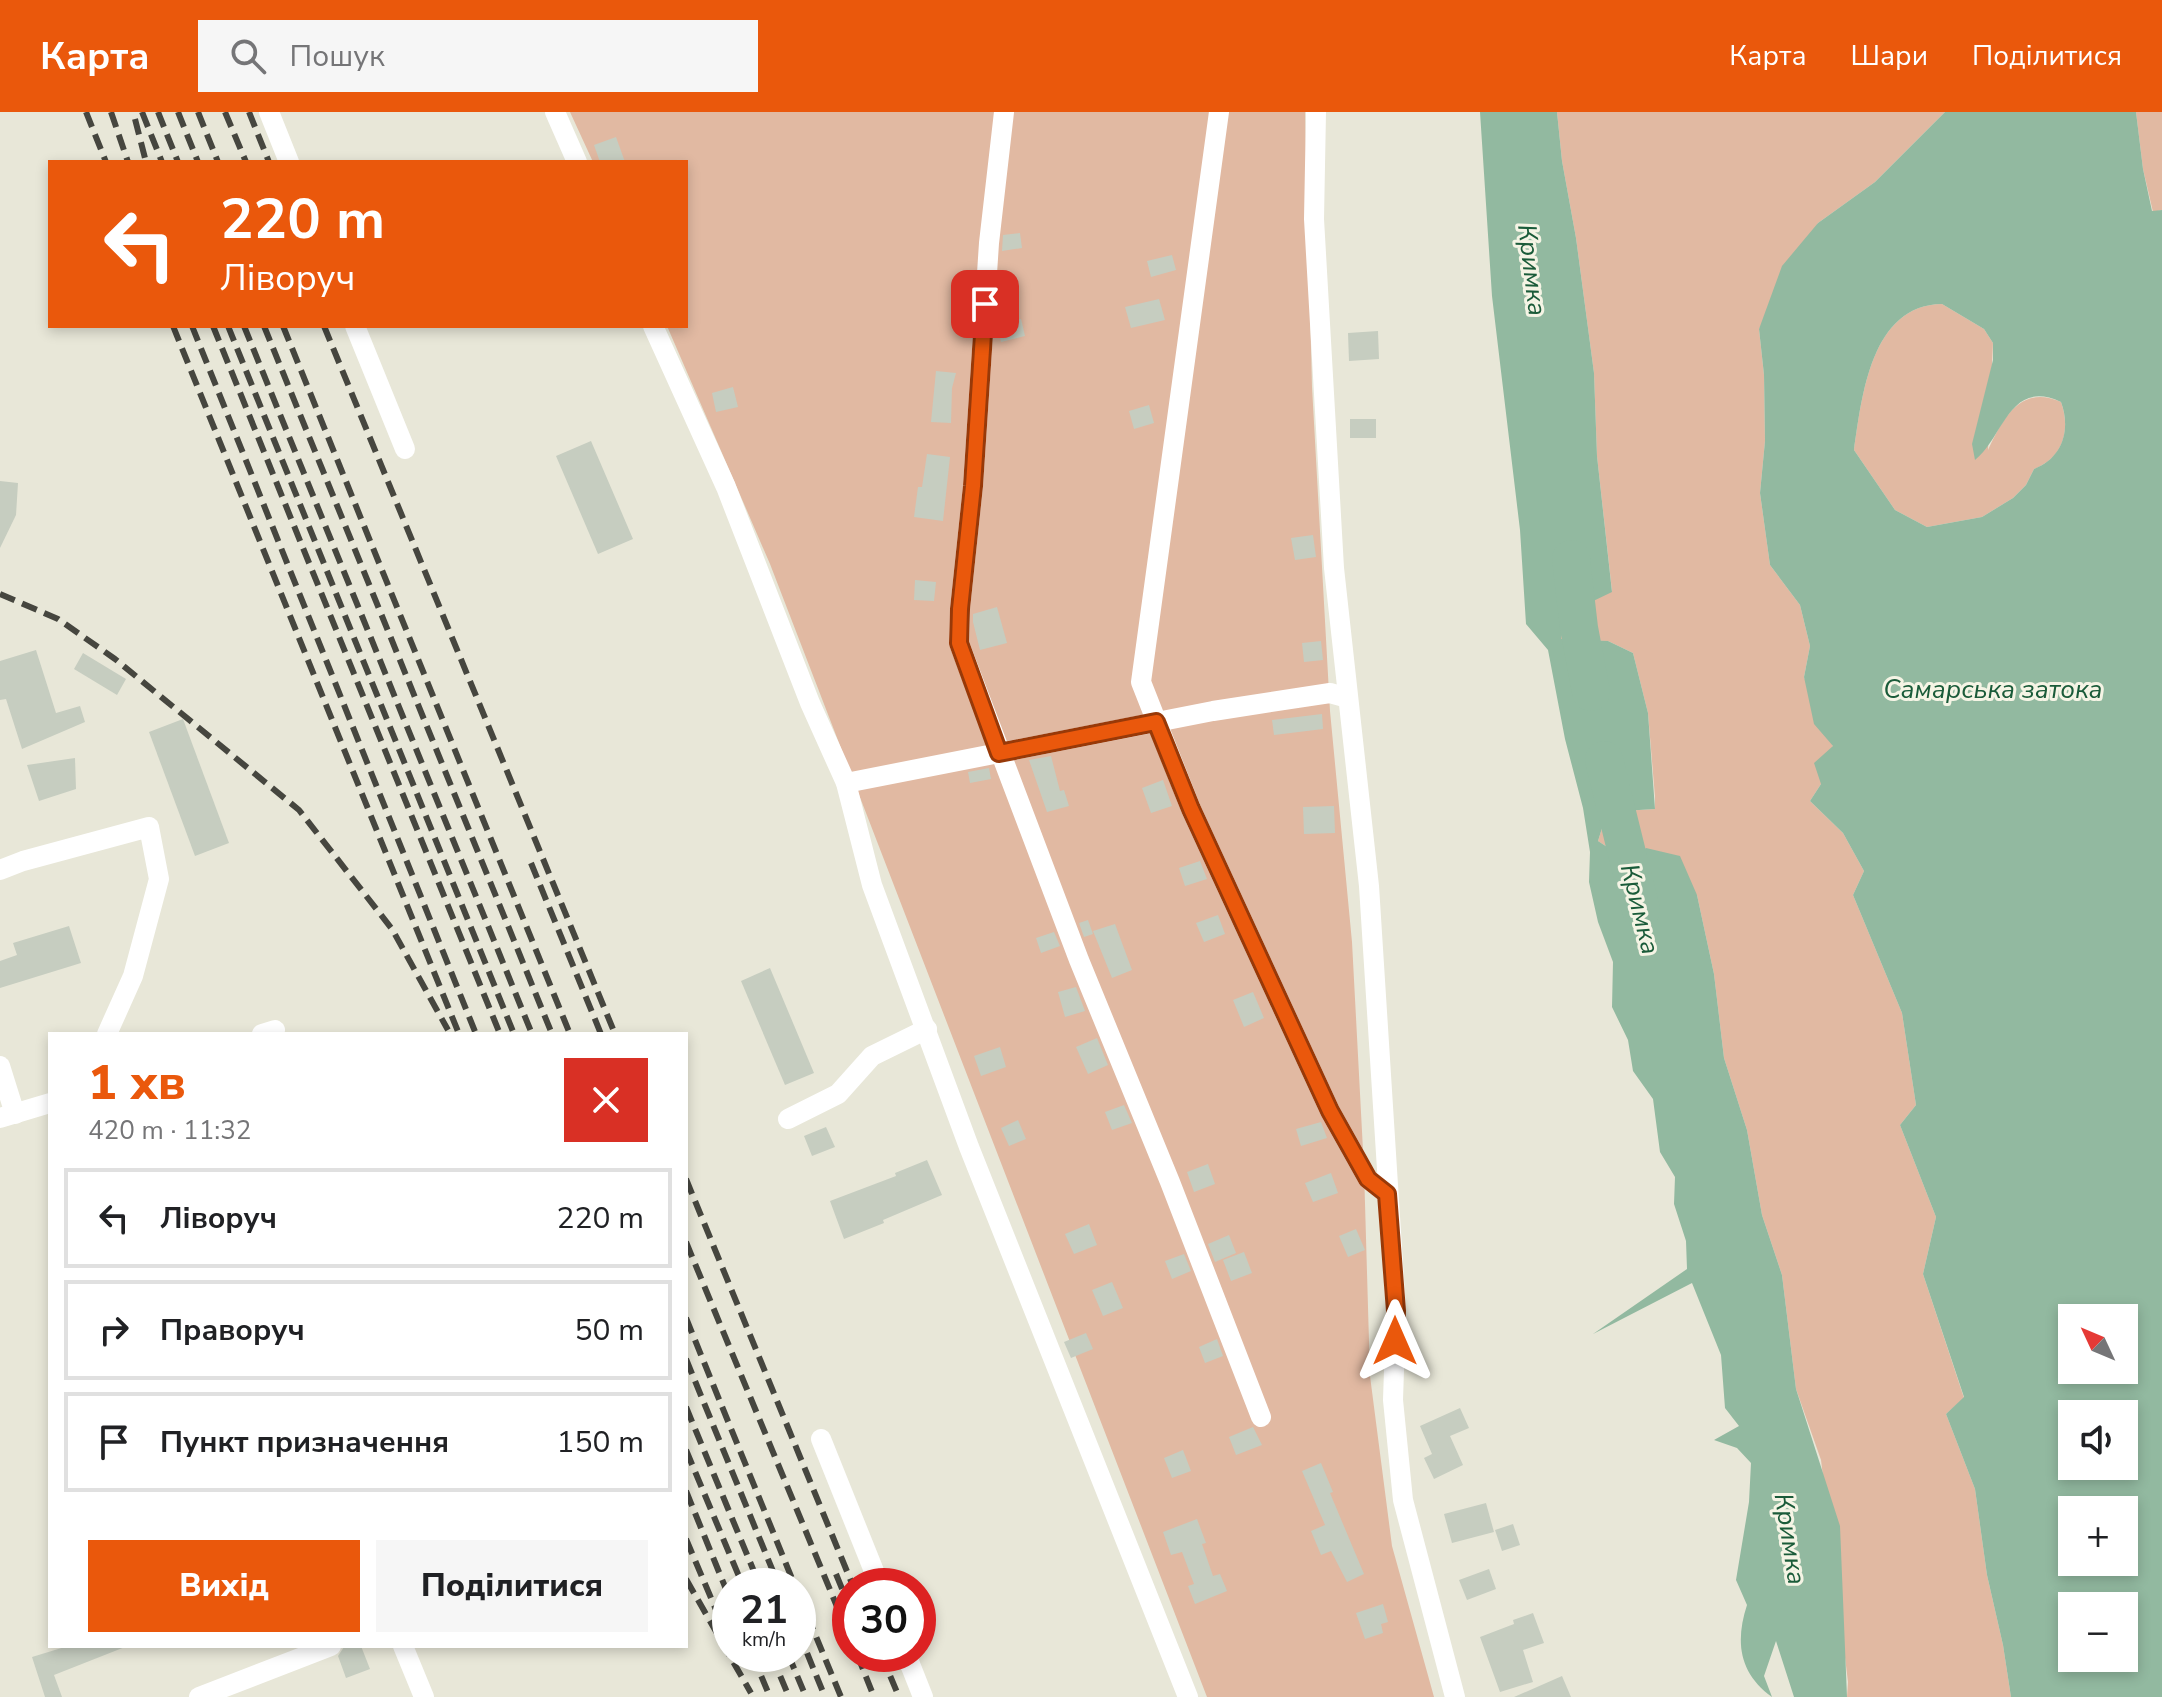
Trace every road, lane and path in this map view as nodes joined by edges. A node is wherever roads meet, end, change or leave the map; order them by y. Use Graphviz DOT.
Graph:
graph roads {
  1 [pos="269,112"];
  2 [pos="555,112"];
  3 [pos="1004,112"];
  4 [pos="1219,112"];
  5 [pos="1316,112"];
  6 [pos="288,160"];
  7 [pos="576,160"];
  8 [pos="356,328"];
  9 [pos="654,328"];
  10 [pos="405,449"];
  11 [pos="1348,698"];
  12 [pos="1156,722"];
  13 [pos="999,753"];
  14 [pos="846,783"];
  15 [pos="0,870"];
  16 [pos="927,1029"];
  17 [pos="108,1032"];
  18 [pos="0,1066"];
  19 [pos="48,1104"];
  20 [pos="7,1116"];
  21 [pos="788,1119"];
  22 [pos="1387,1194"];
  23 [pos="1261,1417"];
  24 [pos="821,1439"];
  25 [pos="873,1568"];
  26 [pos="326,1648"];
  27 [pos="404,1648"];
  28 [pos="913,1672"];
  29 [pos="199,1697"];
  30 [pos="424,1697"];
  31 [pos="923,1697"];
  32 [pos="1188,1697"];
  33 [pos="1455,1697"];
  1 -- 6 [label="street"];
  2 -- 7 [label="street"];
  3 -- 13 [label="street"];
  4 -- 12 [label="street"];
  5 -- 11 [label="street"];
  8 -- 10 [label="street"];
  9 -- 14 [label="street"];
  11 -- 12 [label="street"];
  11 -- 22 [label="street"];
  12 -- 13 [label="street"];
  12 -- 22 [label="street"];
  13 -- 14 [label="street"];
  13 -- 23 [label="street"];
  14 -- 16 [label="street"];
  15 -- 17 [label="street"];
  16 -- 21 [label="street"];
  16 -- 32 [label="street"];
  18 -- 20 [label="street"];
  19 -- 20 [label="street"];
  22 -- 33 [label="street"];
  24 -- 25 [label="street"];
  26 -- 29 [label="street"];
  27 -- 30 [label="street"];
  28 -- 31 [label="street"];
}
